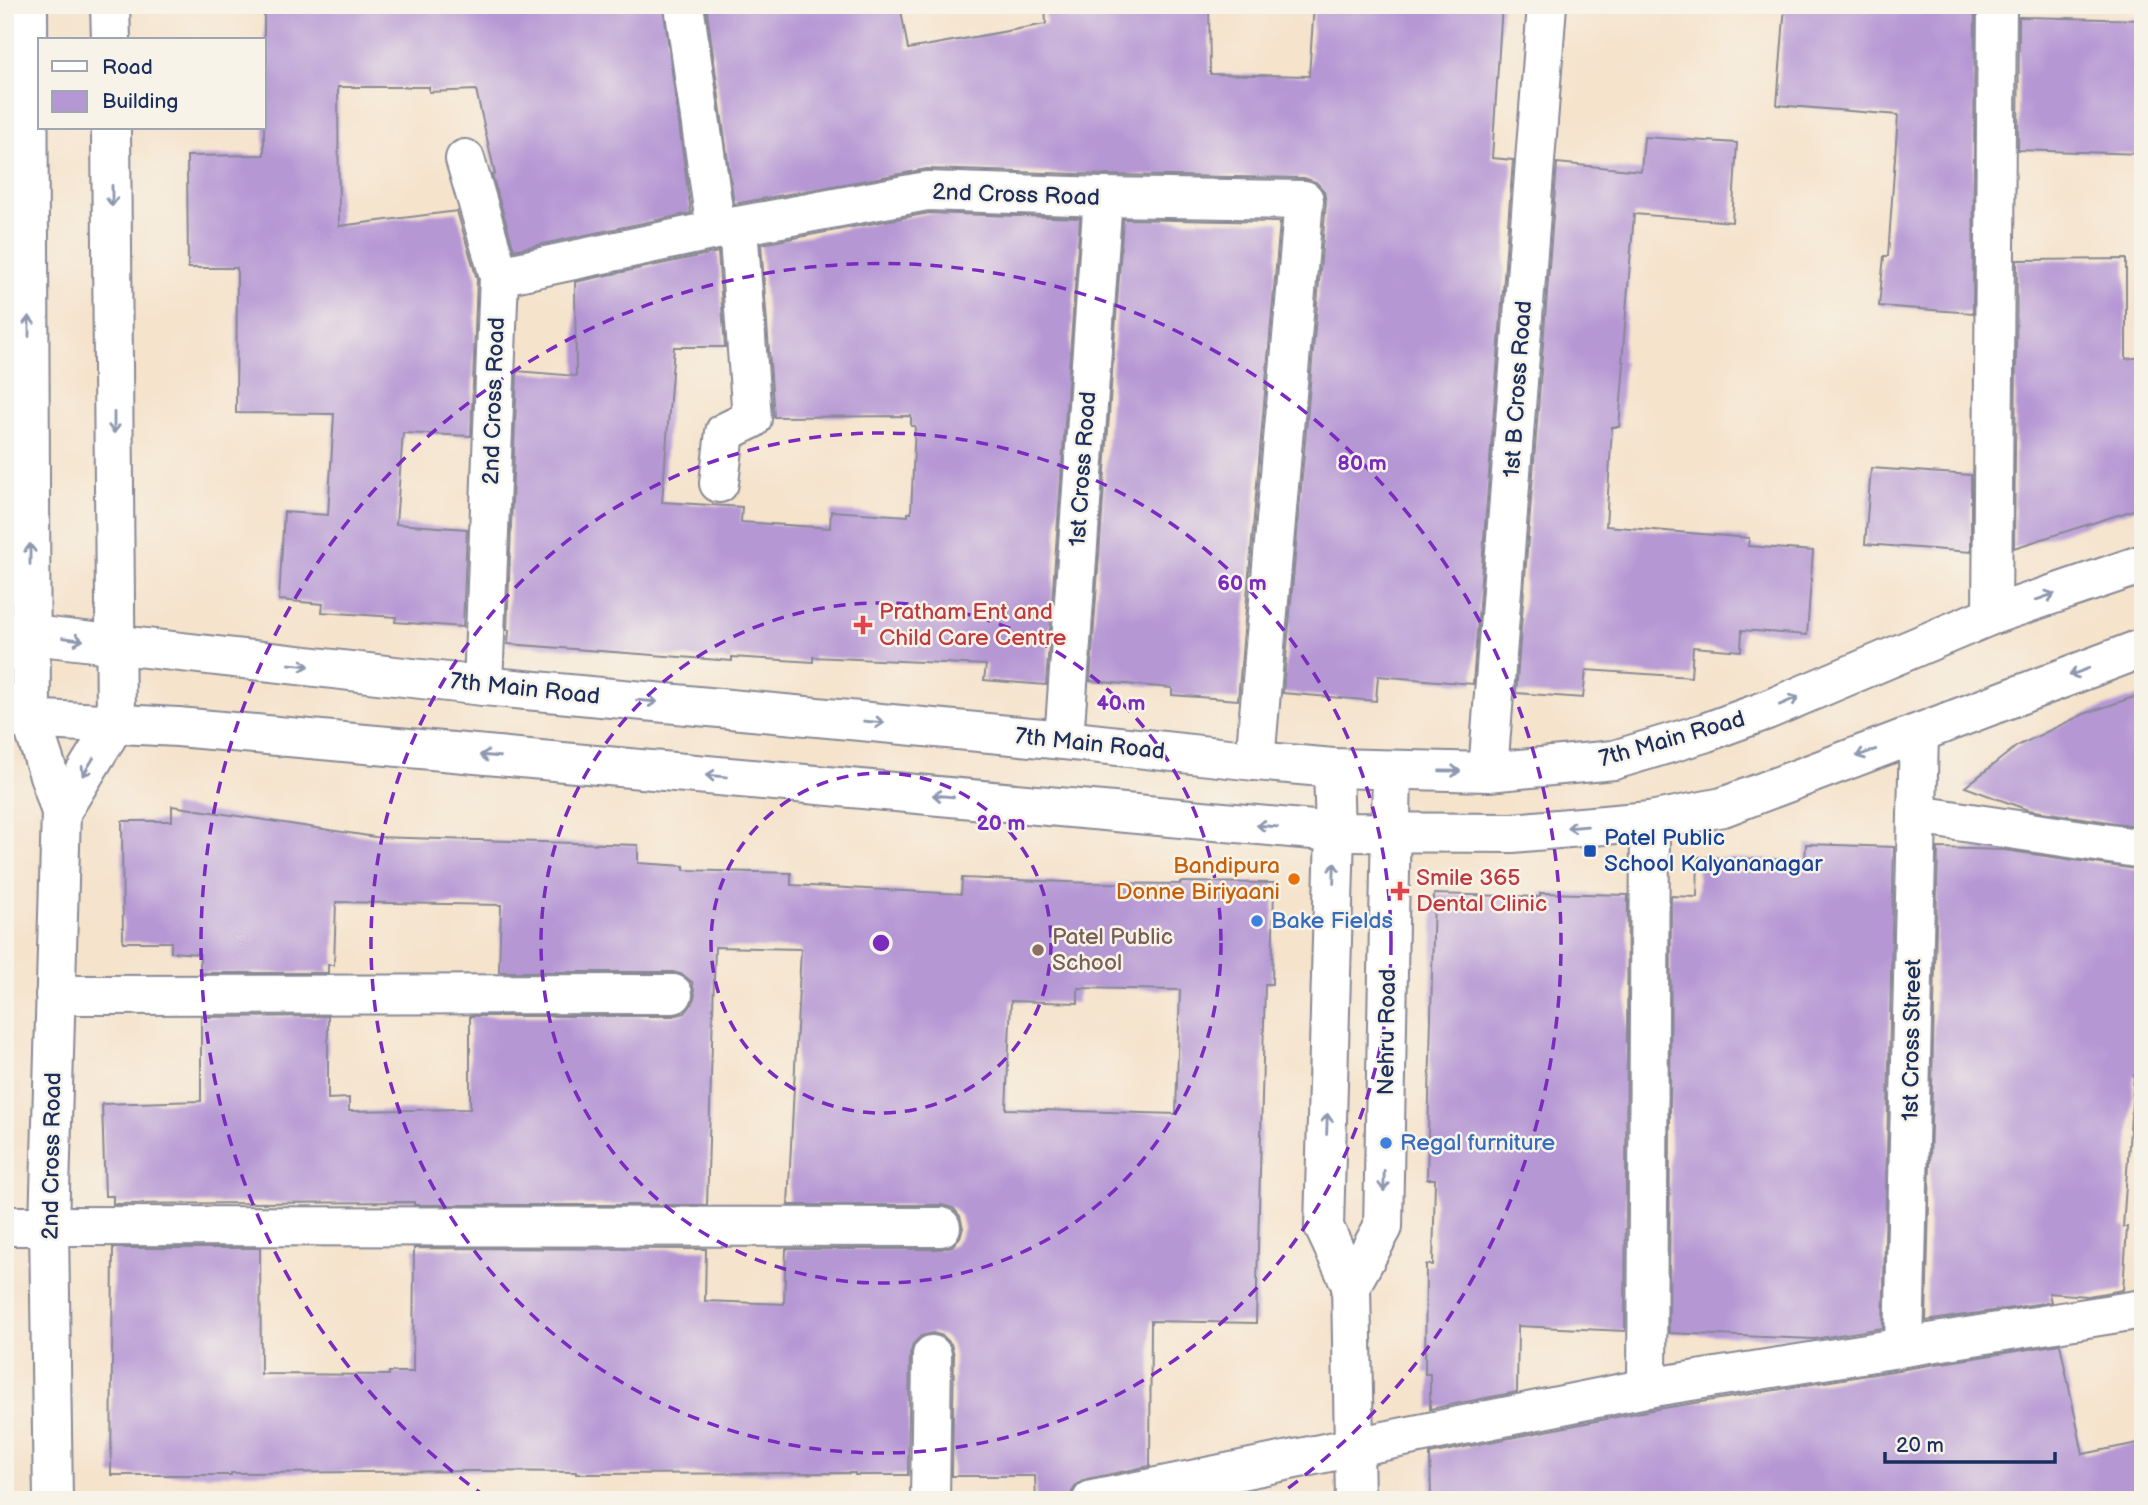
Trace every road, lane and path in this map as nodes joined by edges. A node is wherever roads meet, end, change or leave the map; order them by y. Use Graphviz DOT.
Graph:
graph roads {
  1 [pos="28,5"];
  2 [pos="110,5"];
  3 [pos="684,5"];
  4 [pos="1547,5"];
  5 [pos="1997,5"];
  6 [pos="111,38"];
  7 [pos="111,130"];
  8 [pos="465,159"];
  9 [pos="1103,197"];
  10 [pos="727,228"];
  11 [pos="499,276"];
  12 [pos="719,483"];
  13 [pos="2143,564"];
  14 [pos="1992,615"];
  15 [pos="18,633"];
  16 [pos="116,645"];
  17 [pos="2143,648"];
  18 [pos="483,686"];
  19 [pos="18,719"];
  20 [pos="116,722"];
  21 [pos="1919,734"];
  22 [pos="1063,740"];
  23 [pos="1255,761"];
  24 [pos="1333,768"];
  25 [pos="1392,769"];
  26 [pos="1488,772"];
  27 [pos="61,812"];
  28 [pos="1917,815"];
  29 [pos="1650,821"];
  30 [pos="1335,832"];
  31 [pos="1391,833"];
  32 [pos="2143,849"];
  33 [pos="55,995"];
  34 [pos="673,995"];
  35 [pos="5,1226"];
  36 [pos="49,1226"];
  37 [pos="941,1227"];
  38 [pos="1351,1285"];
  39 [pos="2143,1309"];
  40 [pos="1904,1346"];
  41 [pos="932,1355"];
  42 [pos="1647,1388"];
  43 [pos="1353,1447"];
  44 [pos="52,1500"];
  45 [pos="930,1500"];
  46 [pos="1092,1500"];
  47 [pos="1355,1500"];
  15 -- 1 [label="street, one-way"];
  2 -- 6 [label="street"];
  3 -- 10 [label="street"];
  4 -- 26 [label="street, 1st B Cross Road"];
  5 -- 14 [label="street"];
  7 -- 16 [label="street, one-way"];
  8 -- 11 [label="street"];
  9 -- 10 [label="street, 2nd Cross Road"];
  9 -- 22 [label="street, 1st Cross Road"];
  9 -- 23 [label="street, 2nd Cross Road"];
  10 -- 11 [label="street, 2nd Cross Road"];
  10 -- 12 [label="street"];
  11 -- 18 [label="street, 2nd Cross Road"];
  14 -- 13 [label="street, 7th Main Road, one-way"];
  26 -- 14 [label="street, 7th Main Road, one-way"];
  15 -- 16 [label="street, 7th Main Road, one-way"];
  15 -- 19 [label="street"];
  16 -- 18 [label="street, 7th Main Road, one-way"];
  16 -- 20 [label="street"];
  17 -- 21 [label="street, one-way"];
  18 -- 22 [label="street, 7th Main Road, one-way"];
  19 -- 20 [label="street"];
  19 -- 27 [label="street"];
  20 -- 27 [label="street, one-way"];
  30 -- 20 [label="street, one-way"];
  21 -- 28 [label="street, 1st Cross Street"];
  21 -- 29 [label="street, one-way"];
  22 -- 23 [label="street, 7th Main Road"];
  23 -- 24 [label="street, 7th Main Road"];
  24 -- 25 [label="street, 7th Main Road"];
  24 -- 30 [label="street"];
  25 -- 26 [label="street, 7th Main Road, one-way"];
  25 -- 31 [label="street, Nehru Road"];
  27 -- 33 [label="street, 2nd Cross Road"];
  28 -- 32 [label="street"];
  28 -- 40 [label="street, 1st Cross Street"];
  29 -- 31 [label="street, one-way"];
  29 -- 42 [label="street"];
  30 -- 31 [label="street"];
  38 -- 30 [label="street, one-way"];
  31 -- 38 [label="street, Nehru Road, one-way"];
  33 -- 34 [label="street"];
  33 -- 36 [label="street, 2nd Cross Road"];
  35 -- 36 [label="street"];
  36 -- 37 [label="street"];
  36 -- 44 [label="street, 2nd Cross Road"];
  38 -- 43 [label="street"];
  39 -- 40 [label="street"];
  40 -- 42 [label="street"];
  41 -- 45 [label="street"];
  42 -- 43 [label="street"];
  43 -- 46 [label="street"];
  43 -- 47 [label="street"];
}
